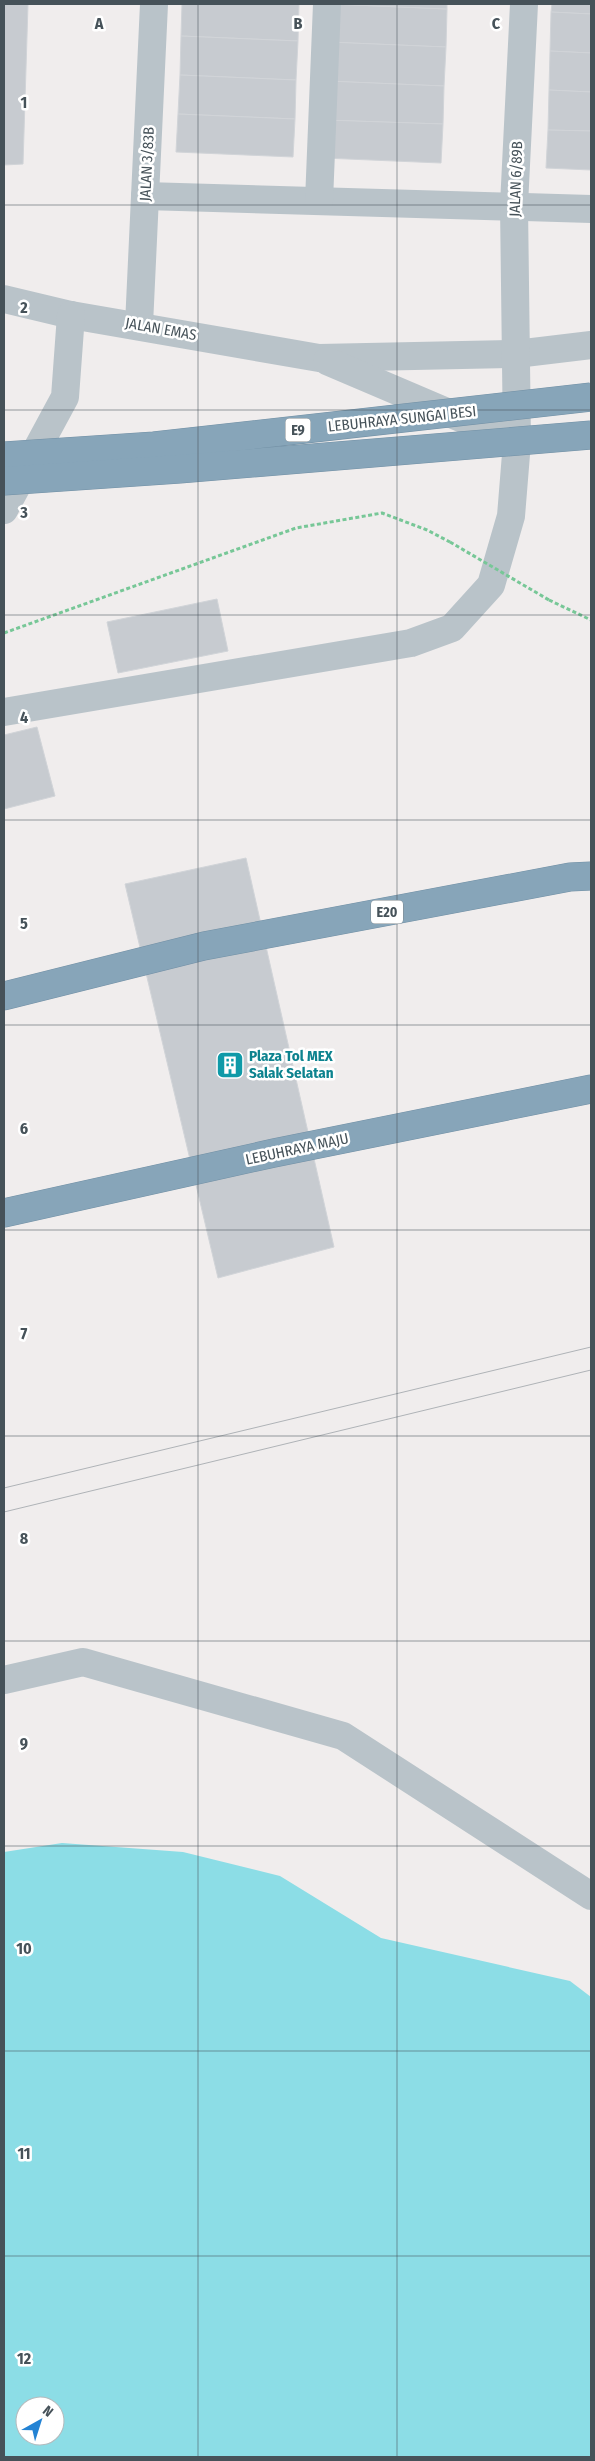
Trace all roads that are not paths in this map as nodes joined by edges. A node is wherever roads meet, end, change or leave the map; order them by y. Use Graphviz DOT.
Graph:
graph roads {
  1 [pos="154,4"];
  2 [pos="327,4"];
  3 [pos="524,4"];
  4 [pos="145,196"];
  5 [pos="319,201"];
  6 [pos="514,205"];
  7 [pos="591,209"];
  8 [pos="4,299"];
  9 [pos="72,315"];
  10 [pos="139,325"];
  11 [pos="591,345"];
  12 [pos="516,354"];
  13 [pos="319,358"];
  14 [pos="591,397"];
  15 [pos="591,436"];
  16 [pos="517,442"];
  17 [pos="4,456"];
  18 [pos="4,481"];
  19 [pos="4,510"];
  20 [pos="4,712"];
  21 [pos="591,876"];
  22 [pos="4,996"];
  23 [pos="591,1089"];
  24 [pos="4,1213"];
  25 [pos="4,1680"];
  26 [pos="591,1896"];
  1 -- 4 [label="street, JALAN 3/83B"];
  2 -- 5 [label="street"];
  3 -- 6 [label="street, JALAN 6/89B"];
  4 -- 5 [label="street"];
  4 -- 10 [label="street, JALAN 3/83B"];
  5 -- 6 [label="street"];
  6 -- 7 [label="street"];
  6 -- 12 [label="street, JALAN 6/89B"];
  8 -- 9 [label="street, JALAN EMAS"];
  9 -- 10 [label="street, JALAN EMAS"];
  9 -- 19 [label="street"];
  10 -- 13 [label="street, JALAN EMAS"];
  11 -- 12 [label="street, JALAN EMAS"];
  12 -- 13 [label="street, JALAN EMAS"];
  12 -- 16 [label="street, JALAN 6/89B"];
  13 -- 16 [label="street, JALAN EMAS"];
  14 -- 17 [label="highway, LEBUHRAYA SUNGAI BESI / E9, bridge"];
  15 -- 16 [label="street, JALAN EMAS"];
  15 -- 18 [label="highway, LEBUHRAYA SUNGAI BESI / E9, bridge"];
  16 -- 20 [label="street, JALAN 6/89B"];
  21 -- 22 [label="highway, E20"];
  23 -- 24 [label="highway, LEBUHRAYA MAJU"];
  25 -- 26 [label="street"];
}
